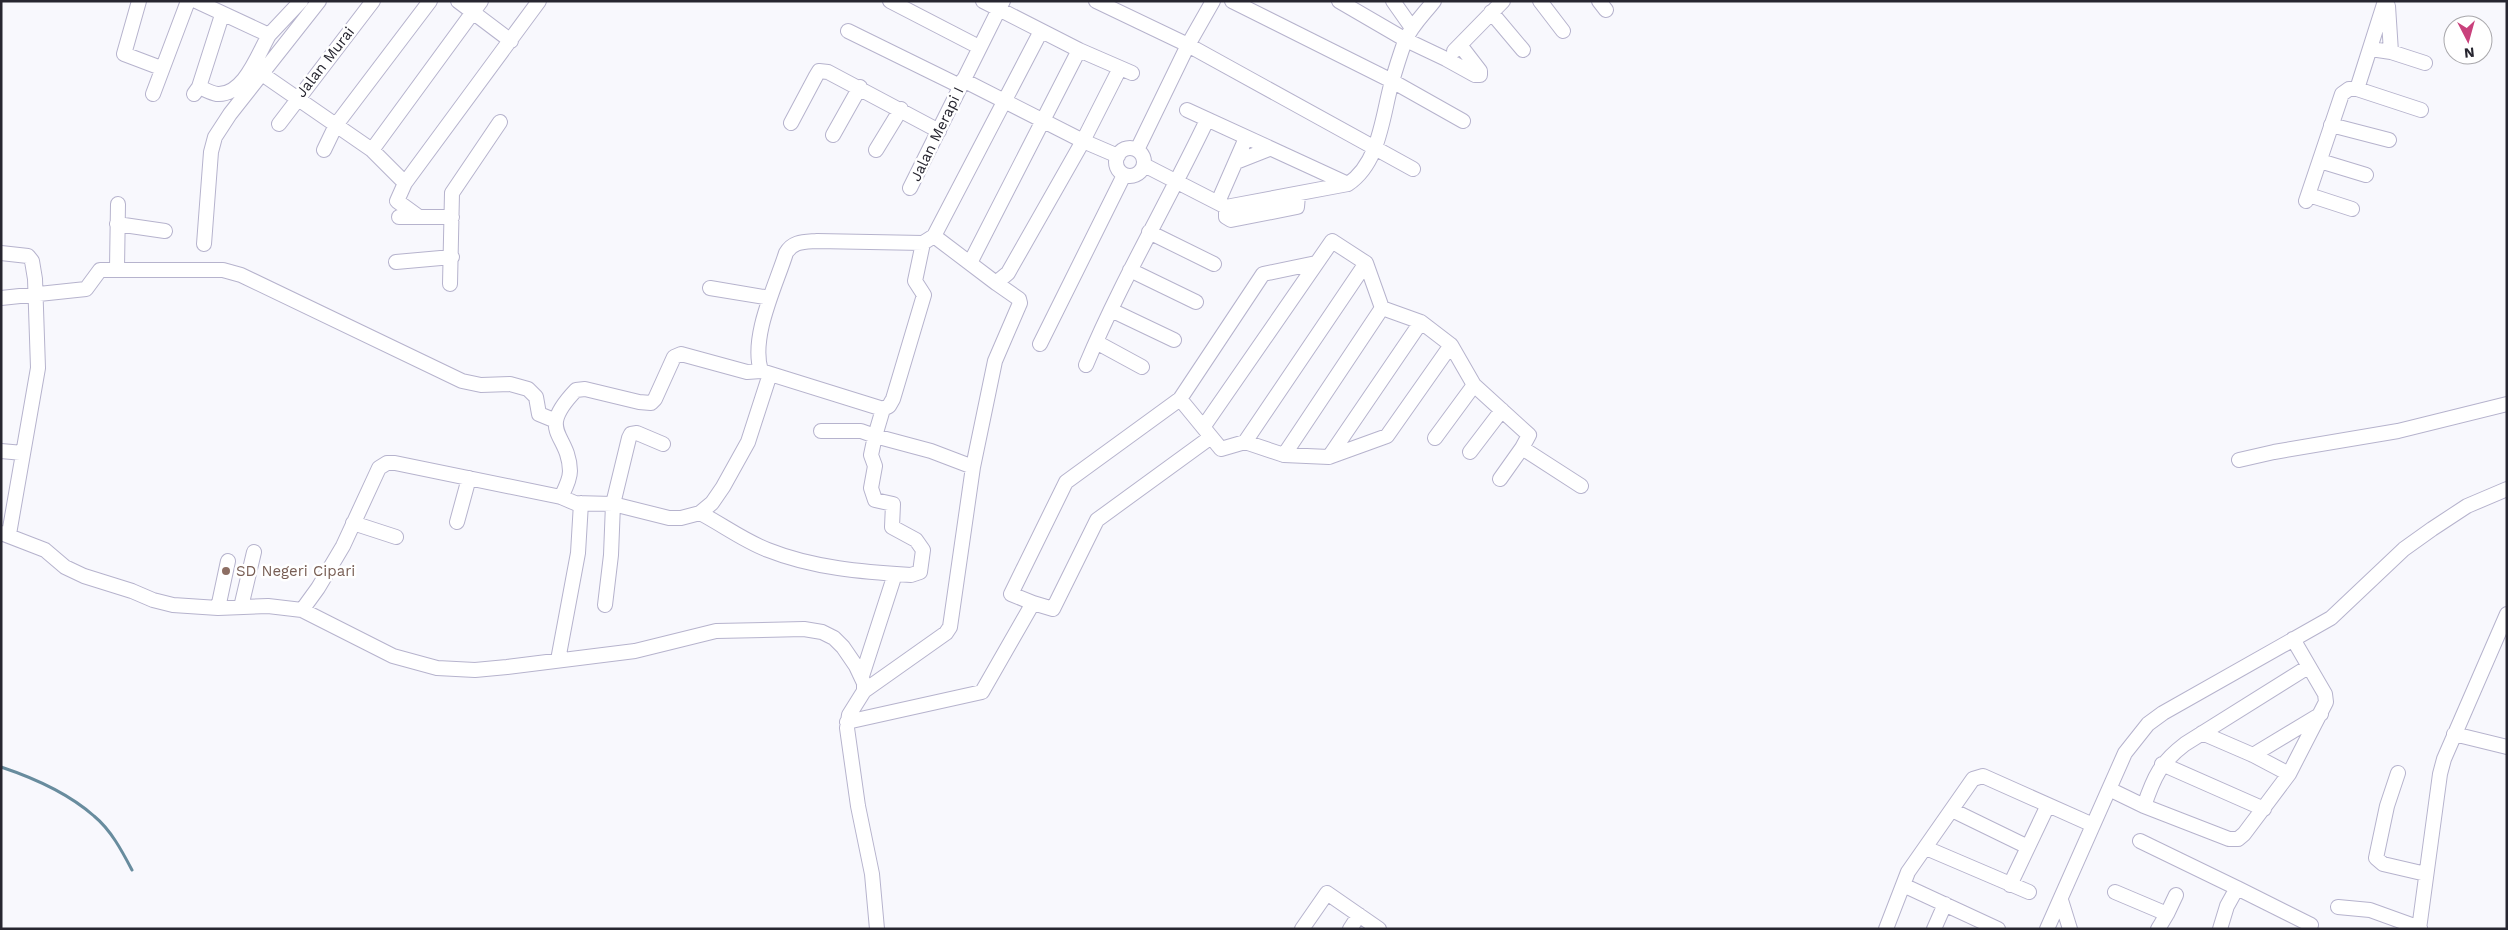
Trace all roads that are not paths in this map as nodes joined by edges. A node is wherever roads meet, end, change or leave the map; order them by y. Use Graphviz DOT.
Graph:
graph roads {
  1 [pos="139,1"];
  2 [pos="188,1"];
  3 [pos="196,1"];
  4 [pos="301,1"];
  5 [pos="319,1"];
  6 [pos="373,1"];
  7 [pos="430,1"];
  8 [pos="458,1"];
  9 [pos="539,1"];
  10 [pos="890,1"];
  11 [pos="983,1"];
  12 [pos="1096,1"];
  13 [pos="1213,1"];
  14 [pos="1232,1"];
  15 [pos="1339,1"];
  16 [pos="1392,1"];
  17 [pos="1434,1"];
  18 [pos="1503,1"];
  19 [pos="1540,1"];
  20 [pos="2386,1"];
  21 [pos="1001,5"];
  22 [pos="477,6"];
  23 [pos="1490,12"];
  24 [pos="222,15"];
  25 [pos="848,31"];
  26 [pos="1041,31"];
  27 [pos="1563,31"];
  28 [pos="1409,34"];
  29 [pos="269,35"];
  30 [pos="511,41"];
  31 [pos="1188,45"];
  32 [pos="1460,45"];
  33 [pos="979,47"];
  34 [pos="1080,50"];
  35 [pos="1523,50"];
  36 [pos="2371,50"];
  37 [pos="2390,52"];
  38 [pos="1446,59"];
  39 [pos="2425,63"];
  40 [pos="161,68"];
  41 [pos="262,74"];
  42 [pos="1392,81"];
  43 [pos="962,83"];
  44 [pos="860,87"];
  45 [pos="2357,89"];
  46 [pos="153,94"];
  47 [pos="296,100"];
  48 [pos="1005,100"];
  49 [pos="901,109"];
  50 [pos="1187,110"];
  51 [pos="2421,110"];
  52 [pos="1207,120"];
  53 [pos="1042,121"];
  54 [pos="1463,121"];
  55 [pos="500,122"];
  56 [pos="791,123"];
  57 [pos="279,124"];
  58 [pos="336,125"];
  59 [pos="2331,125"];
  60 [pos="939,131"];
  61 [pos="833,135"];
  62 [pos="1246,138"];
  63 [pos="2389,140"];
  64 [pos="1083,142"];
  65 [pos="1269,149"];
  66 [pos="1374,149"];
  67 [pos="324,150"];
  68 [pos="372,150"];
  69 [pos="876,150"];
  70 [pos="1137,150"];
  71 [pos="1118,156"];
  72 [pos="2320,161"];
  73 [pos="1236,162"];
  74 [pos="1144,165"];
  75 [pos="1413,169"];
  76 [pos="1124,174"];
  77 [pos="2366,175"];
  78 [pos="405,183"];
  79 [pos="1177,183"];
  80 [pos="1348,184"];
  81 [pos="910,188"];
  82 [pos="452,194"];
  83 [pos="118,204"];
  84 [pos="1222,204"];
  85 [pos="2352,209"];
  86 [pos="399,217"];
  87 [pos="423,217"];
  88 [pos="452,217"];
  89 [pos="117,224"];
  90 [pos="165,231"];
  91 [pos="1149,232"];
  92 [pos="928,240"];
  93 [pos="204,244"];
  94 [pos="1,253"];
  95 [pos="452,257"];
  96 [pos="396,262"];
  97 [pos="970,263"];
  98 [pos="1316,263"];
  99 [pos="1366,263"];
  100 [pos="1214,264"];
  101 [pos="117,268"];
  102 [pos="1130,270"];
  103 [pos="996,283"];
  104 [pos="450,284"];
  105 [pos="710,288"];
  106 [pos="35,294"];
  107 [pos="1,298"];
  108 [pos="770,298"];
  109 [pos="1196,302"];
  110 [pos="1382,308"];
  111 [pos="1111,310"];
  112 [pos="1421,322"];
  113 [pos="1174,340"];
  114 [pos="1096,342"];
  115 [pos="1040,344"];
  116 [pos="1451,345"];
  117 [pos="1086,365"];
  118 [pos="1134,366"];
  119 [pos="766,372"];
  120 [pos="1474,384"];
  121 [pos="1180,399"];
  122 [pos="2507,404"];
  123 [pos="883,409"];
  124 [pos="1502,410"];
  125 [pos="556,421"];
  126 [pos="821,431"];
  127 [pos="1208,432"];
  128 [pos="875,436"];
  129 [pos="1435,438"];
  130 [pos="1245,442"];
  131 [pos="664,444"];
  132 [pos="1522,448"];
  133 [pos="1,451"];
  134 [pos="1470,452"];
  135 [pos="23,453"];
  136 [pos="1284,455"];
  137 [pos="1329,457"];
  138 [pos="2239,460"];
  139 [pos="973,468"];
  140 [pos="469,478"];
  141 [pos="1500,479"];
  142 [pos="1581,486"];
  143 [pos="2507,489"];
  144 [pos="561,497"];
  145 [pos="581,503"];
  146 [pos="613,504"];
  147 [pos="700,512"];
  148 [pos="457,522"];
  149 [pos="353,523"];
  150 [pos="5,534"];
  151 [pos="396,537"];
  152 [pos="254,552"];
  153 [pos="228,560"];
  154 [pos="894,574"];
  155 [pos="1033,603"];
  156 [pos="605,606"];
  157 [pos="241,607"];
  158 [pos="218,608"];
  159 [pos="302,610"];
  160 [pos="2507,614"];
  161 [pos="2293,639"];
  162 [pos="558,660"];
  163 [pos="2308,667"];
  164 [pos="862,676"];
  165 [pos="864,691"];
  166 [pos="2322,714"];
  167 [pos="847,722"];
  168 [pos="2202,733"];
  169 [pos="2454,734"];
  170 [pos="2507,748"];
  171 [pos="2253,755"];
  172 [pos="2162,764"];
  173 [pos="2398,773"];
  174 [pos="2288,774"];
  175 [pos="2109,789"];
  176 [pos="2048,805"];
  177 [pos="2144,806"];
  178 [pos="2264,808"];
  179 [pos="1952,810"];
  180 [pos="2093,825"];
  181 [pos="2140,841"];
  182 [pos="2028,847"];
  183 [pos="1926,848"];
  184 [pos="2426,874"];
  185 [pos="1903,885"];
  186 [pos="2010,885"];
  187 [pos="2237,888"];
  188 [pos="2029,892"];
  189 [pos="2115,892"];
  190 [pos="2176,895"];
  191 [pos="2061,900"];
  192 [pos="1944,904"];
  193 [pos="2338,907"];
  194 [pos="2166,914"];
  195 [pos="1359,915"];
  196 [pos="2311,925"];
  197 [pos="1994,928"];
  198 [pos="2420,928"];
  199 [pos="877,929"];
  200 [pos="1302,929"];
  201 [pos="1350,929"];
  202 [pos="1379,929"];
  203 [pos="1886,929"];
  204 [pos="1934,929"];
  205 [pos="2047,929"];
  206 [pos="2070,929"];
  207 [pos="2158,929"];
  208 [pos="2220,929"];
  1 -- 40 [label="street"];
  2 -- 40 [label="street"];
  3 -- 24 [label="street"];
  4 -- 29 [label="street"];
  5 -- 41 [label="street"];
  6 -- 47 [label="street, Jalan Murai"];
  7 -- 58 [label="street"];
  8 -- 22 [label="street"];
  9 -- 30 [label="street"];
  10 -- 33 [label="street"];
  11 -- 21 [label="street"];
  12 -- 31 [label="street"];
  13 -- 31 [label="street"];
  14 -- 42 [label="street"];
  15 -- 28 [label="street"];
  16 -- 28 [label="street"];
  17 -- 28 [label="street"];
  18 -- 23 [label="street"];
  19 -- 27 [label="street"];
  20 -- 36 [label="street"];
  20 -- 37 [label="street"];
  21 -- 26 [label="street"];
  21 -- 33 [label="street, Jalan Merapi I"];
  22 -- 30 [label="street"];
  22 -- 68 [label="street"];
  23 -- 32 [label="street"];
  23 -- 35 [label="street"];
  24 -- 29 [label="street"];
  24 -- 29 [label="street"];
  25 -- 43 [label="street"];
  26 -- 34 [label="street"];
  26 -- 48 [label="street"];
  28 -- 38 [label="street"];
  28 -- 42 [label="street"];
  30 -- 78 [label="street"];
  31 -- 66 [label="street"];
  31 -- 70 [label="street"];
  32 -- 38 [label="street"];
  32 -- 38 [label="street"];
  33 -- 43 [label="street, Jalan Merapi I"];
  34 -- 53 [label="street"];
  34 -- 64 [label="street"];
  36 -- 37 [label="street"];
  36 -- 45 [label="street"];
  37 -- 39 [label="street"];
  40 -- 46 [label="street"];
  41 -- 47 [label="street"];
  41 -- 93 [label="street"];
  42 -- 54 [label="street"];
  42 -- 66 [label="street"];
  43 -- 48 [label="street"];
  43 -- 60 [label="street, Jalan Merapi I"];
  44 -- 49 [label="street"];
  44 -- 56 [label="street"];
  44 -- 61 [label="street"];
  45 -- 51 [label="street"];
  45 -- 59 [label="street"];
  47 -- 57 [label="street, Jalan Murai"];
  47 -- 58 [label="street"];
  48 -- 53 [label="street"];
  48 -- 92 [label="street"];
  49 -- 60 [label="street"];
  49 -- 69 [label="street"];
  50 -- 52 [label="street"];
  52 -- 62 [label="street"];
  52 -- 79 [label="street"];
  53 -- 64 [label="street"];
  53 -- 97 [label="street"];
  55 -- 82 [label="street"];
  58 -- 67 [label="street"];
  58 -- 68 [label="street"];
  59 -- 63 [label="street"];
  59 -- 72 [label="street"];
  60 -- 81 [label="street, Jalan Merapi I"];
  62 -- 65 [label="street"];
  62 -- 73 [label="street"];
  64 -- 71 [label="street"];
  64 -- 103 [label="street"];
  65 -- 73 [label="street"];
  65 -- 80 [label="street"];
  66 -- 75 [label="street"];
  66 -- 80 [label="street"];
  68 -- 78 [label="street"];
  70 -- 71 [label="street"];
  70 -- 74 [label="street"];
  71 -- 76 [label="street"];
  72 -- 77 [label="street"];
  72 -- 85 [label="street"];
  73 -- 84 [label="street"];
  74 -- 76 [label="street"];
  74 -- 79 [label="street"];
  76 -- 115 [label="street"];
  78 -- 87 [label="street"];
  79 -- 84 [label="street"];
  79 -- 91 [label="street"];
  80 -- 84 [label="street"];
  82 -- 87 [label="street"];
  82 -- 88 [label="street"];
  83 -- 89 [label="street"];
  86 -- 87 [label="street"];
  87 -- 88 [label="street"];
  88 -- 95 [label="street"];
  89 -- 90 [label="street"];
  89 -- 101 [label="street"];
  91 -- 100 [label="street"];
  91 -- 102 [label="street"];
  92 -- 97 [label="street"];
  92 -- 108 [label="street"];
  92 -- 123 [label="street"];
  94 -- 106 [label="street"];
  95 -- 96 [label="street"];
  95 -- 104 [label="street"];
  97 -- 103 [label="street"];
  98 -- 99 [label="street"];
  98 -- 121 [label="street"];
  98 -- 127 [label="street"];
  99 -- 110 [label="street"];
  99 -- 130 [label="street"];
  101 -- 106 [label="street"];
  101 -- 125 [label="street"];
  102 -- 109 [label="street"];
  102 -- 111 [label="street"];
  103 -- 139 [label="street"];
  105 -- 108 [label="street"];
  106 -- 107 [label="street"];
  106 -- 135 [label="street"];
  108 -- 119 [label="street"];
  110 -- 112 [label="street"];
  110 -- 136 [label="street"];
  111 -- 113 [label="street"];
  111 -- 114 [label="street"];
  112 -- 116 [label="street"];
  112 -- 137 [label="street"];
  114 -- 117 [label="street"];
  114 -- 118 [label="street"];
  116 -- 120 [label="street"];
  116 -- 137 [label="street"];
  119 -- 123 [label="street"];
  119 -- 125 [label="street"];
  119 -- 147 [label="street"];
  120 -- 124 [label="street"];
  120 -- 129 [label="street"];
  121 -- 127 [label="street"];
  121 -- 155 [label="street"];
  122 -- 138 [label="street"];
  123 -- 128 [label="street"];
  124 -- 132 [label="street"];
  124 -- 134 [label="street"];
  125 -- 144 [label="street"];
  126 -- 128 [label="street"];
  127 -- 130 [label="street"];
  127 -- 155 [label="street"];
  128 -- 139 [label="street"];
  128 -- 154 [label="street"];
  130 -- 136 [label="street"];
  131 -- 146 [label="street"];
  132 -- 141 [label="street"];
  132 -- 142 [label="street"];
  133 -- 135 [label="street"];
  135 -- 150 [label="street"];
  136 -- 137 [label="street"];
  139 -- 165 [label="street"];
  140 -- 144 [label="street"];
  140 -- 148 [label="street"];
  140 -- 149 [label="street"];
  143 -- 161 [label="street"];
  144 -- 145 [label="street"];
  145 -- 146 [label="street"];
  145 -- 162 [label="street"];
  146 -- 147 [label="street"];
  146 -- 156 [label="street"];
  147 -- 154 [label="street"];
  149 -- 151 [label="street"];
  149 -- 159 [label="street"];
  150 -- 158 [label="street"];
  152 -- 157 [label="street"];
  153 -- 158 [label="street"];
  154 -- 164 [label="street"];
  155 -- 167 [label="street"];
  157 -- 158 [label="street"];
  157 -- 159 [label="street"];
  159 -- 162 [label="street"];
  160 -- 169 [label="street"];
  161 -- 163 [label="street"];
  161 -- 175 [label="street"];
  162 -- 164 [label="street"];
  163 -- 166 [label="street"];
  163 -- 168 [label="street"];
  164 -- 165 [label="street"];
  165 -- 167 [label="street"];
  166 -- 171 [label="street"];
  166 -- 174 [label="street"];
  167 -- 199 [label="street"];
  168 -- 171 [label="street"];
  168 -- 172 [label="street"];
  169 -- 170 [label="street"];
  169 -- 184 [label="street"];
  171 -- 174 [label="street"];
  172 -- 177 [label="street"];
  172 -- 178 [label="street"];
  173 -- 184 [label="street"];
  174 -- 178 [label="street"];
  175 -- 177 [label="street"];
  175 -- 180 [label="street"];
  176 -- 179 [label="street"];
  176 -- 180 [label="street"];
  176 -- 182 [label="street"];
  177 -- 178 [label="street"];
  179 -- 182 [label="street"];
  179 -- 183 [label="street"];
  180 -- 191 [label="street"];
  181 -- 187 [label="street"];
  182 -- 186 [label="street"];
  183 -- 185 [label="street"];
  183 -- 186 [label="street"];
  184 -- 198 [label="street"];
  185 -- 192 [label="street"];
  185 -- 203 [label="street"];
  186 -- 188 [label="street"];
  187 -- 196 [label="street"];
  187 -- 208 [label="street"];
  189 -- 194 [label="street"];
  190 -- 194 [label="street"];
  191 -- 205 [label="street"];
  191 -- 206 [label="street"];
  192 -- 197 [label="street"];
  192 -- 204 [label="street"];
  193 -- 198 [label="street"];
  194 -- 207 [label="street"];
  195 -- 200 [label="street"];
  195 -- 201 [label="street"];
  195 -- 202 [label="street"];
}
